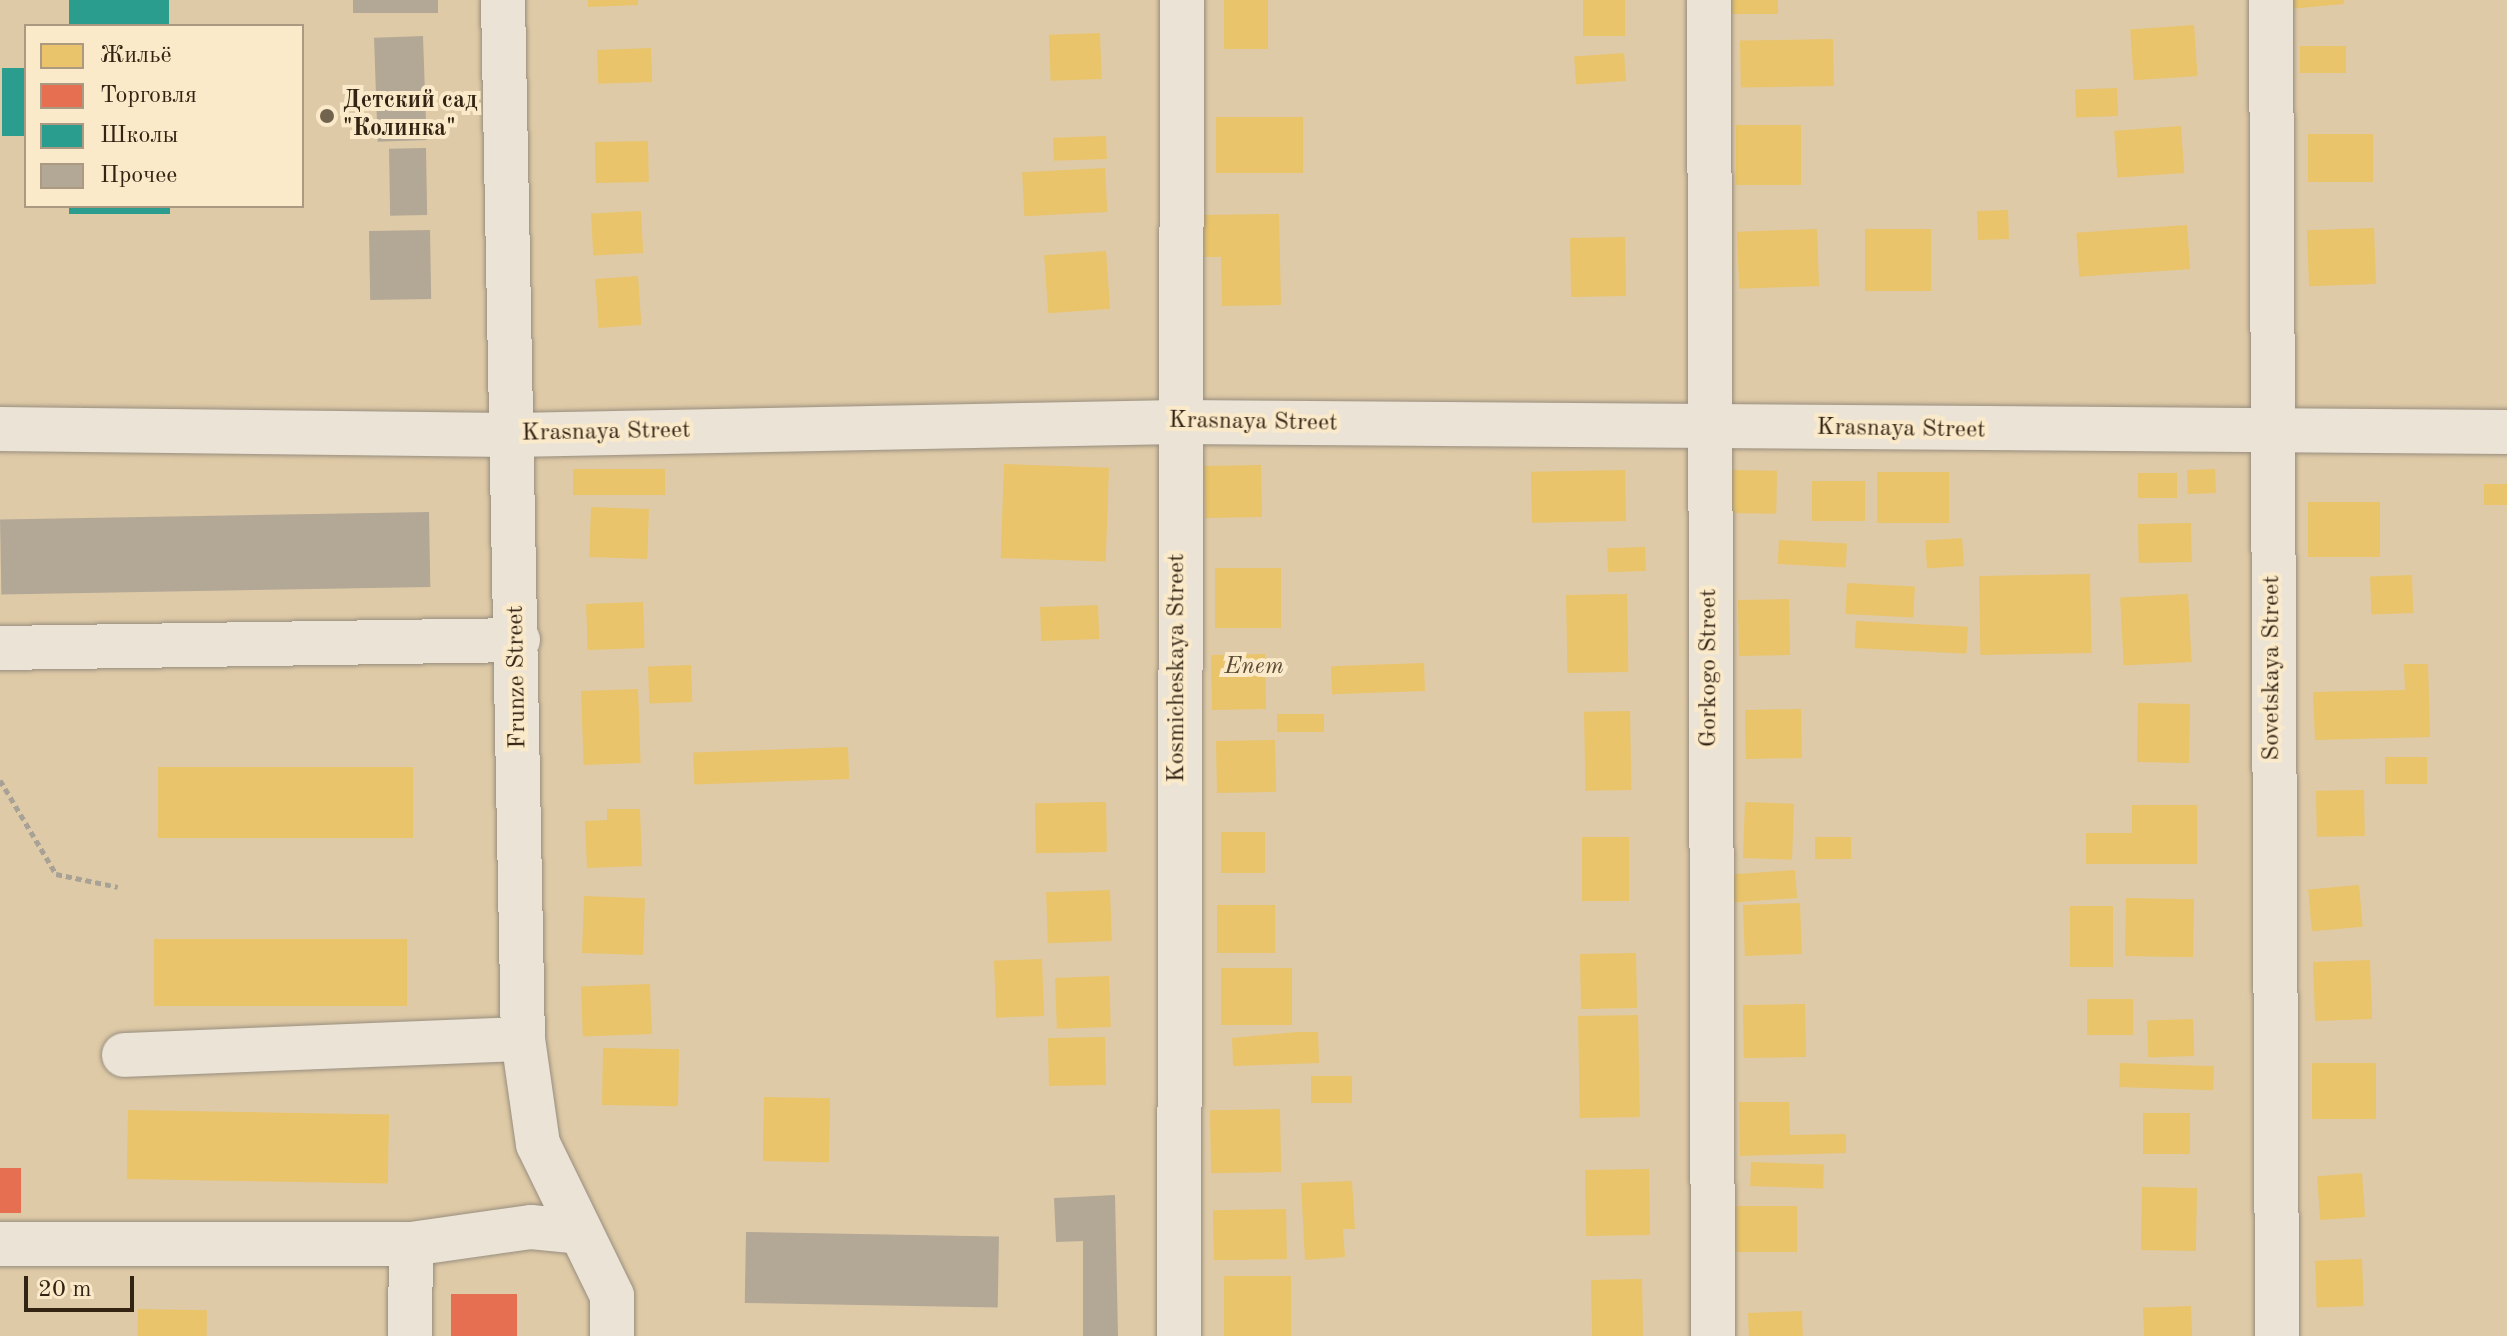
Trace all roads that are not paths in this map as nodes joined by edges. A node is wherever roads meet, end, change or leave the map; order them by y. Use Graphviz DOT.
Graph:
graph roads {
  1 [pos="503,0"];
  2 [pos="1182,0"];
  3 [pos="1709,0"];
  4 [pos="2271,0"];
  5 [pos="1178,422"];
  6 [pos="1708,428"];
  7 [pos="0,429"];
  8 [pos="2507,432"];
  9 [pos="2272,434"];
  10 [pos="513,435"];
  11 [pos="518,640"];
  12 [pos="0,648"];
  13 [pos="523,1039"];
  14 [pos="124,1055"];
  15 [pos="580,1232"];
  16 [pos="0,1244"];
  17 [pos="411,1244"];
  18 [pos="410,1336"];
  19 [pos="612,1336"];
  20 [pos="1179,1336"];
  21 [pos="1713,1336"];
  22 [pos="2277,1336"];
  1 -- 10 [label="street, Frunze Street"];
  2 -- 5 [label="street, Kosmicheskaya Street"];
  3 -- 6 [label="street, Gorkogo Street"];
  4 -- 9 [label="street, Sovetskaya Street"];
  5 -- 6 [label="street, Krasnaya Street"];
  5 -- 10 [label="street, Krasnaya Street"];
  5 -- 20 [label="street, Kosmicheskaya Street"];
  6 -- 9 [label="street, Krasnaya Street"];
  6 -- 21 [label="street, Gorkogo Street"];
  7 -- 10 [label="street, Krasnaya Street"];
  8 -- 9 [label="street, Krasnaya Street"];
  9 -- 22 [label="street, Sovetskaya Street"];
  10 -- 11 [label="street, Frunze Street"];
  11 -- 12 [label="street"];
  11 -- 13 [label="street, Frunze Street"];
  13 -- 14 [label="street"];
  13 -- 15 [label="street, Frunze Street"];
  15 -- 17 [label="street"];
  15 -- 19 [label="street, Frunze Street"];
  16 -- 17 [label="street"];
  17 -- 18 [label="street"];
}
